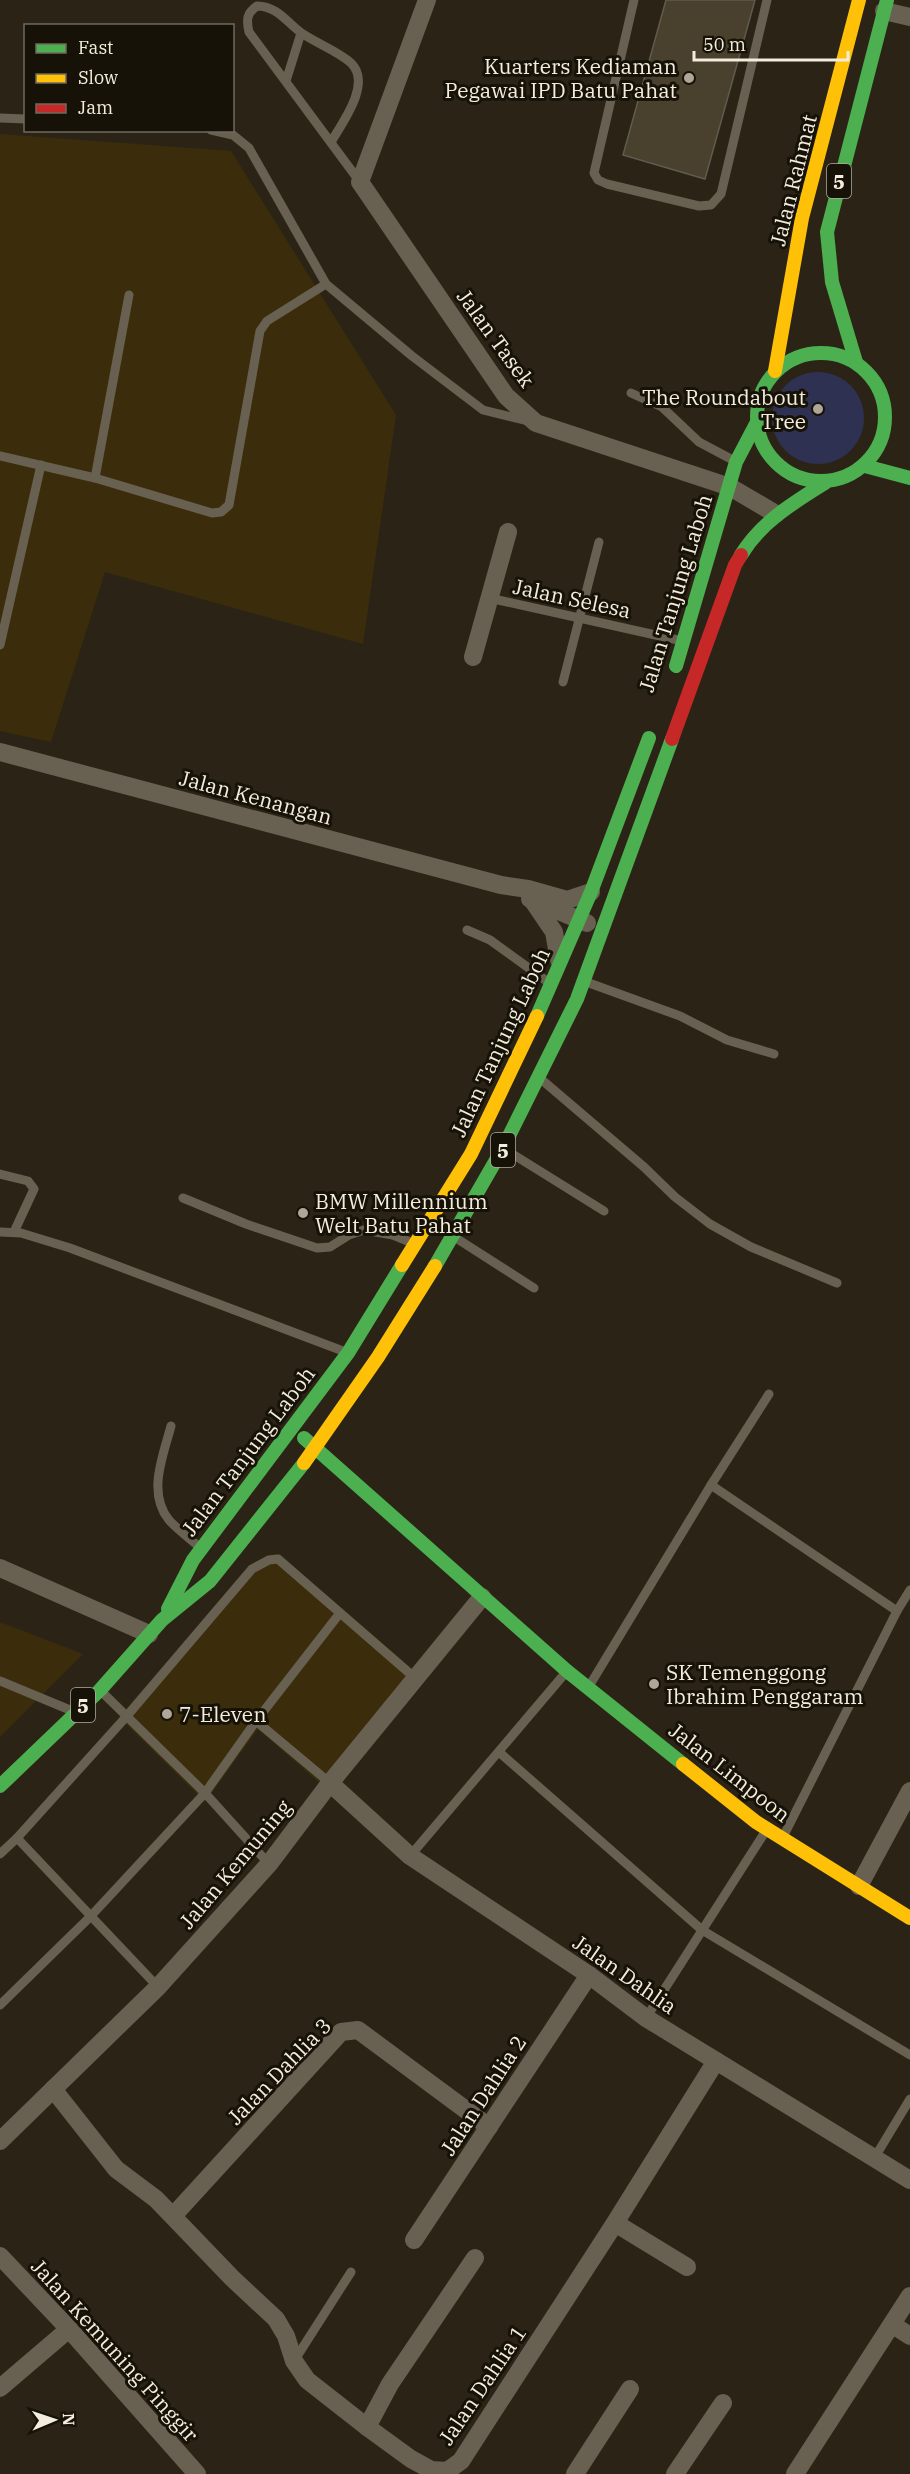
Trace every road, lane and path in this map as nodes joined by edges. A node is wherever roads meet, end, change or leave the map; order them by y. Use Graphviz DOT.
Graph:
graph roads {
  1 [pos="427,0"];
  2 [pos="634,0"];
  3 [pos="767,0"];
  4 [pos="859,0"];
  5 [pos="885,5"];
  6 [pos="910,17"];
  7 [pos="301,33"];
  8 [pos="286,81"];
  9 [pos="0,118"];
  10 [pos="24,119"];
  11 [pos="220,132"];
  12 [pos="332,141"];
  13 [pos="360,182"];
  14 [pos="326,284"];
  15 [pos="129,295"];
  16 [pos="856,363"];
  17 [pos="775,372"];
  18 [pos="631,393"];
  19 [pos="881,393"];
  20 [pos="900,405"];
  21 [pos="757,422"];
  22 [pos="536,423"];
  23 [pos="0,456"];
  24 [pos="736,462"];
  25 [pos="41,465"];
  26 [pos="865,466"];
  27 [pos="96,478"];
  28 [pos="910,478"];
  29 [pos="825,483"];
  30 [pos="730,487"];
  31 [pos="776,514"];
  32 [pos="508,532"];
  33 [pos="599,542"];
  34 [pos="489,598"];
  35 [pos="580,619"];
  36 [pos="683,641"];
  37 [pos="0,645"];
  38 [pos="473,657"];
  39 [pos="672,679"];
  40 [pos="562,682"];
  41 [pos="655,724"];
  42 [pos="0,752"];
  43 [pos="501,885"];
  44 [pos="591,892"];
  45 [pos="532,900"];
  46 [pos="579,920"];
  47 [pos="603,929"];
  48 [pos="467,930"];
  49 [pos="559,968"];
  50 [pos="584,982"];
  51 [pos="552,985"];
  52 [pos="774,1054"];
  53 [pos="538,1076"];
  54 [pos="503,1148"];
  55 [pos="0,1174"];
  56 [pos="183,1198"];
  57 [pos="604,1210"];
  58 [pos="0,1232"];
  59 [pos="14,1233"];
  60 [pos="454,1237"];
  61 [pos="415,1244"];
  62 [pos="837,1283"];
  63 [pos="534,1288"];
  64 [pos="348,1353"];
  65 [pos="769,1394"];
  66 [pos="171,1426"];
  67 [pos="294,1428"];
  68 [pos="315,1450"];
  69 [pos="711,1485"];
  70 [pos="201,1549"];
  71 [pos="0,1568"];
  72 [pos="910,1590"];
  73 [pos="482,1597"];
  74 [pos="897,1611"];
  75 [pos="340,1613"];
  76 [pos="162,1620"];
  77 [pos="149,1634"];
  78 [pos="567,1671"];
  79 [pos="415,1678"];
  80 [pos="0,1681"];
  81 [pos="588,1688"];
  82 [pos="100,1689"];
  83 [pos="75,1713"];
  84 [pos="126,1717"];
  85 [pos="256,1721"];
  86 [pos="499,1752"];
  87 [pos="330,1783"];
  88 [pos="0,1786"];
  89 [pos="910,1791"];
  90 [pos="205,1793"];
  91 [pos="767,1829"];
  92 [pos="17,1838"];
  93 [pos="782,1839"];
  94 [pos="0,1854"];
  95 [pos="411,1856"];
  96 [pos="269,1864"];
  97 [pos="859,1886"];
  98 [pos="90,1917"];
  99 [pos="910,1918"];
  100 [pos="702,1930"];
  101 [pos="589,1975"];
  102 [pos="158,1987"];
  103 [pos="0,2005"];
  104 [pos="646,2018"];
  105 [pos="910,2055"];
  106 [pos="716,2061"];
  107 [pos="53,2089"];
  108 [pos="910,2098"];
  109 [pos="489,2127"];
  110 [pos="0,2141"];
  111 [pos="875,2157"];
  112 [pos="910,2180"];
  113 [pos="173,2216"];
  114 [pos="615,2223"];
  115 [pos="414,2240"];
  116 [pos="0,2256"];
  117 [pos="475,2258"];
  118 [pos="687,2266"];
  119 [pos="351,2272"];
  120 [pos="910,2296"];
  121 [pos="893,2325"];
  122 [pos="69,2329"];
  123 [pos="910,2336"];
  124 [pos="294,2361"];
  125 [pos="0,2388"];
  126 [pos="630,2389"];
  127 [pos="723,2403"];
  128 [pos="367,2427"];
  129 [pos="420,2470"];
  130 [pos="192,2472"];
  131 [pos="575,2474"];
  132 [pos="675,2474"];
  133 [pos="795,2474"];
  1 -- 13 [label="street"];
  2 -- 3 [label="lane"];
  4 -- 17 [label="main road, Jalan Rahmat / 5"];
  5 -- 6 [label="street"];
  5 -- 16 [label="main road, 5"];
  7 -- 8 [label="lane"];
  7 -- 8 [label="lane"];
  7 -- 12 [label="lane"];
  8 -- 12 [label="lane"];
  9 -- 10 [label="lane"];
  11 -- 14 [label="lane"];
  12 -- 13 [label="lane"];
  13 -- 22 [label="street, Jalan Tasek"];
  14 -- 22 [label="lane"];
  14 -- 27 [label="lane"];
  15 -- 27 [label="lane"];
  16 -- 17 [label="main road, 5"];
  16 -- 19 [label="main road, 5"];
  17 -- 21 [label="main road, 5"];
  18 -- 24 [label="lane"];
  19 -- 20 [label="main road, 5"];
  19 -- 26 [label="main road, 5"];
  21 -- 24 [label="main road, Jalan Tanjung Laboh / 5"];
  21 -- 29 [label="main road, 5"];
  22 -- 30 [label="street, Jalan Tasek"];
  23 -- 25 [label="lane"];
  24 -- 30 [label="main road, Jalan Tanjung Laboh / 5"];
  25 -- 27 [label="lane"];
  25 -- 37 [label="lane"];
  26 -- 28 [label="main road"];
  26 -- 29 [label="main road, 5"];
  29 -- 31 [label="main road, Jalan Tanjung Laboh / 5"];
  30 -- 31 [label="street, Jalan Tasek"];
  30 -- 36 [label="main road, Jalan Tanjung Laboh / 5"];
  31 -- 47 [label="main road, Jalan Tanjung Laboh / 5"];
  32 -- 34 [label="street"];
  33 -- 35 [label="lane"];
  34 -- 35 [label="lane, Jalan Selesa"];
  34 -- 38 [label="street"];
  35 -- 36 [label="lane, Jalan Selesa"];
  35 -- 40 [label="lane"];
  36 -- 39 [label="main road, Jalan Tanjung Laboh / 5"];
  41 -- 44 [label="main road, Jalan Tanjung Laboh / 5"];
  42 -- 43 [label="street, Jalan Kenangan"];
  43 -- 44 [label="street, Jalan Kenangan"];
  43 -- 45 [label="street, Jalan Kenangan"];
  44 -- 46 [label="main road, Jalan Tanjung Laboh / 5"];
  45 -- 46 [label="street, Jalan Kenangan"];
  45 -- 49 [label="street, Jalan Kenangan"];
  46 -- 47 [label="street, Jalan Kenangan"];
  46 -- 49 [label="main road, Jalan Tanjung Laboh / 5"];
  47 -- 50 [label="main road, Jalan Tanjung Laboh / 5"];
  48 -- 51 [label="lane"];
  49 -- 51 [label="main road, Jalan Tanjung Laboh / 5"];
  50 -- 52 [label="lane"];
  50 -- 53 [label="main road, Jalan Tanjung Laboh / 5"];
  51 -- 61 [label="main road, Jalan Tanjung Laboh / 5"];
  53 -- 54 [label="main road, Jalan Tanjung Laboh / 5"];
  53 -- 62 [label="lane"];
  54 -- 57 [label="lane"];
  54 -- 60 [label="main road, Jalan Tanjung Laboh / 5"];
  55 -- 59 [label="lane"];
  56 -- 61 [label="lane"];
  58 -- 59 [label="lane"];
  59 -- 64 [label="lane"];
  60 -- 63 [label="lane"];
  60 -- 68 [label="main road, Jalan Tanjung Laboh / 5"];
  61 -- 64 [label="main road, Jalan Tanjung Laboh / 5"];
  64 -- 67 [label="main road, Jalan Tanjung Laboh / 5"];
  65 -- 69 [label="lane"];
  66 -- 70 [label="lane"];
  67 -- 68 [label="main road, Jalan Limpoon"];
  67 -- 70 [label="main road, Jalan Tanjung Laboh / 5"];
  68 -- 73 [label="main road, Jalan Limpoon"];
  68 -- 76 [label="main road, Jalan Tanjung Laboh / 5"];
  69 -- 74 [label="lane"];
  69 -- 81 [label="lane"];
  70 -- 76 [label="main road, Jalan Tanjung Laboh / 5"];
  71 -- 77 [label="street"];
  72 -- 74 [label="lane"];
  73 -- 78 [label="main road, Jalan Limpoon"];
  73 -- 79 [label="street, Jalan Kemuning"];
  74 -- 93 [label="lane"];
  75 -- 79 [label="lane"];
  75 -- 84 [label="lane"];
  75 -- 85 [label="lane"];
  76 -- 77 [label="main road, Jalan Tanjung Laboh / 5"];
  77 -- 82 [label="main road, Jalan Tanjung Laboh / 5"];
  78 -- 81 [label="main road, Jalan Limpoon"];
  78 -- 86 [label="lane"];
  79 -- 87 [label="street, Jalan Kemuning"];
  80 -- 83 [label="lane"];
  81 -- 91 [label="main road, Jalan Limpoon"];
  82 -- 83 [label="main road, Jalan Tanjung Laboh / 5"];
  82 -- 84 [label="lane"];
  83 -- 88 [label="main road, Jalan Tanjung Laboh / 5"];
  84 -- 90 [label="lane"];
  84 -- 92 [label="lane"];
  85 -- 87 [label="lane"];
  85 -- 90 [label="lane"];
  86 -- 95 [label="lane"];
  86 -- 100 [label="lane"];
  87 -- 95 [label="street, Jalan Dahlia"];
  87 -- 96 [label="street, Jalan Kemuning"];
  89 -- 97 [label="street"];
  90 -- 96 [label="lane"];
  90 -- 98 [label="lane"];
  91 -- 93 [label="main road, Jalan Limpoon"];
  91 -- 100 [label="lane"];
  92 -- 94 [label="lane"];
  92 -- 98 [label="lane"];
  93 -- 97 [label="main road, Jalan Limpoon"];
  95 -- 101 [label="street, Jalan Dahlia"];
  96 -- 102 [label="street, Jalan Kemuning"];
  97 -- 99 [label="main road, Jalan Limpoon"];
  98 -- 102 [label="lane"];
  98 -- 103 [label="lane"];
  100 -- 104 [label="lane"];
  100 -- 105 [label="lane"];
  101 -- 104 [label="street, Jalan Dahlia"];
  101 -- 109 [label="street, Jalan Dahlia 2"];
  102 -- 107 [label="street, Jalan Kemuning"];
  104 -- 106 [label="street, Jalan Dahlia"];
  106 -- 111 [label="street, Jalan Dahlia"];
  106 -- 114 [label="street, Jalan Dahlia 1"];
  107 -- 110 [label="street, Jalan Kemuning"];
  107 -- 113 [label="street, Jalan Dahlia 1"];
  108 -- 111 [label="lane"];
  109 -- 113 [label="street, Jalan Dahlia 3"];
  109 -- 115 [label="street, Jalan Dahlia 2"];
  111 -- 112 [label="street, Jalan Dahlia"];
  113 -- 124 [label="street, Jalan Dahlia 1"];
  114 -- 118 [label="street"];
  114 -- 129 [label="street, Jalan Dahlia 1"];
  116 -- 122 [label="street, Jalan Kemuning Pinggir"];
  117 -- 128 [label="street"];
  119 -- 124 [label="lane"];
  120 -- 121 [label="street"];
  121 -- 123 [label="street"];
  121 -- 133 [label="street"];
  122 -- 125 [label="street"];
  122 -- 130 [label="street, Jalan Kemuning Pinggir"];
  124 -- 128 [label="street, Jalan Dahlia 1"];
  126 -- 131 [label="street"];
  127 -- 132 [label="street"];
  128 -- 129 [label="street, Jalan Dahlia 1"];
}
